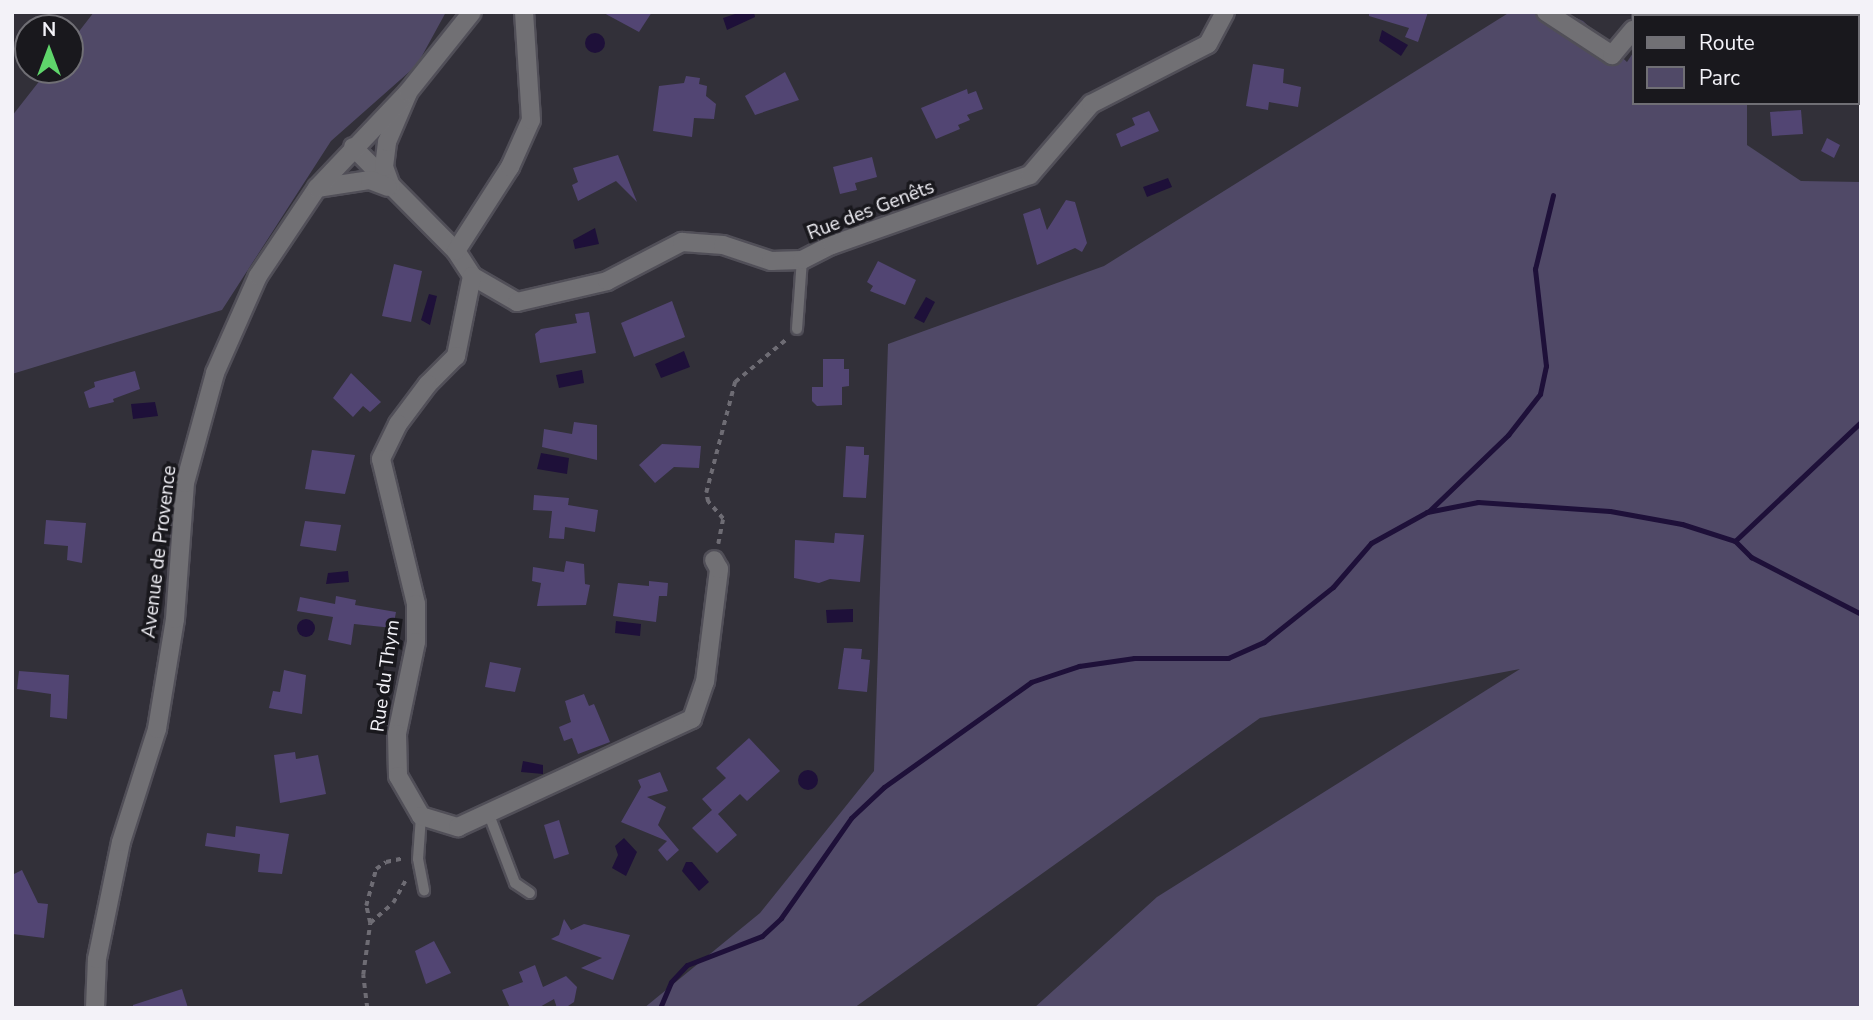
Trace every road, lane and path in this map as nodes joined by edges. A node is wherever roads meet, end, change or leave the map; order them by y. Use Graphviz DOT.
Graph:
graph roads {
  1 [pos="472,12"];
  2 [pos="524,12"];
  3 [pos="1225,12"];
  4 [pos="1546,12"];
  5 [pos="1632,31"];
  6 [pos="408,92"];
  7 [pos="353,147"];
  8 [pos="317,188"];
  9 [pos="392,189"];
  10 [pos="456,251"];
  11 [pos="802,260"];
  12 [pos="472,276"];
  13 [pos="797,330"];
  14 [pos="715,560"];
  15 [pos="488,812"];
  16 [pos="421,816"];
  17 [pos="418,859"];
  18 [pos="424,890"];
  19 [pos="530,893"];
  20 [pos="370,923"];
  21 [pos="95,1008"];
  22 [pos="367,1008"];
  1 -- 6 [label="street, Avenue de Provence"];
  2 -- 10 [label="street"];
  3 -- 11 [label="street, Rue des Genêts"];
  4 -- 5 [label="street"];
  6 -- 7 [label="street, Avenue de Provence"];
  6 -- 9 [label="street"];
  7 -- 8 [label="street, Avenue de Provence"];
  7 -- 9 [label="street, Rue des Genêts"];
  8 -- 9 [label="street"];
  8 -- 21 [label="street, Avenue de Provence"];
  9 -- 10 [label="street, Rue des Genêts"];
  10 -- 12 [label="street, Rue des Genêts"];
  11 -- 12 [label="street, Rue des Genêts"];
  11 -- 13 [label="lane"];
  12 -- 16 [label="street, Rue du Thym"];
  13 -- 14 [label="path"];
  14 -- 15 [label="street"];
  15 -- 16 [label="street"];
  15 -- 19 [label="lane"];
  16 -- 17 [label="lane"];
  17 -- 18 [label="lane"];
  17 -- 20 [label="path"];
  17 -- 20 [label="path"];
  20 -- 22 [label="path"];
}
